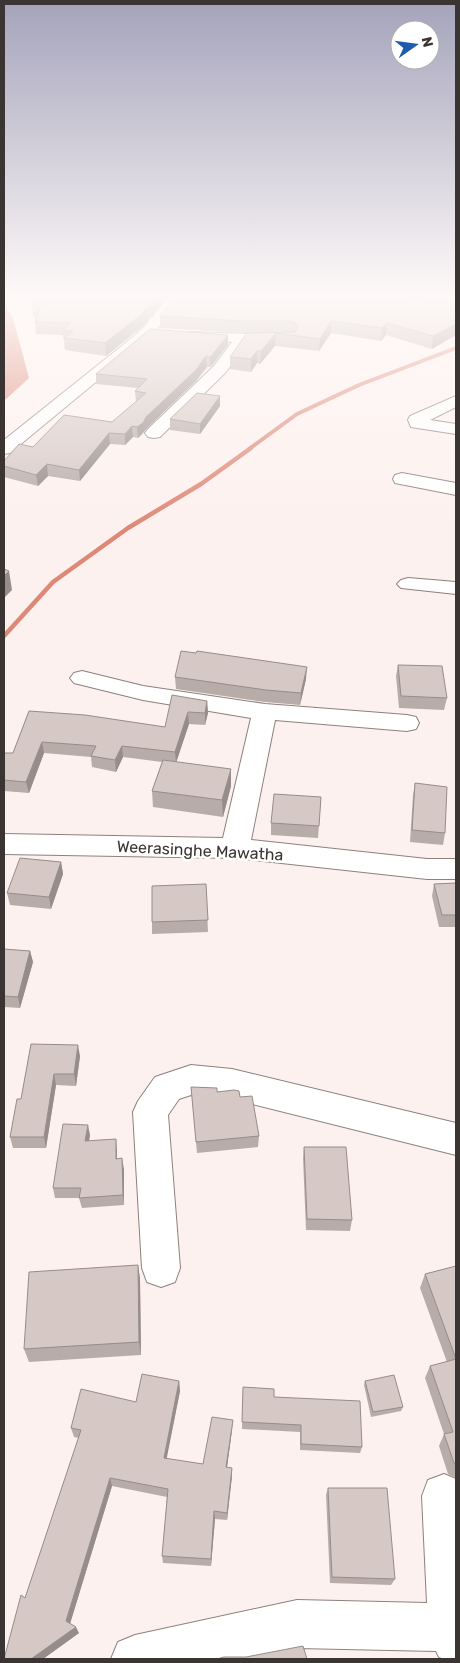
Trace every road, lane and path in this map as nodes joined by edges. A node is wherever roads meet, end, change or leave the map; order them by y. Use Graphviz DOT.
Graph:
graph roads {
  1 [pos="98,372"];
  2 [pos="217,372"];
  3 [pos="456,401"];
  4 [pos="456,429"];
  5 [pos="154,433"];
  6 [pos="4,449"];
  7 [pos="402,479"];
  8 [pos="456,490"];
  9 [pos="408,584"];
  10 [pos="456,588"];
  11 [pos="82,678"];
  12 [pos="265,712"];
  13 [pos="407,723"];
  14 [pos="4,844"];
  15 [pos="235,848"];
  16 [pos="456,869"];
  17 [pos="456,1139"];
  18 [pos="161,1268"];
  19 [pos="444,1496"];
  20 [pos="454,1633"];
  21 [pos="135,1659"];
  1 -- 6 [label="street"];
  2 -- 5 [label="street"];
  3 -- 4 [label="street"];
  7 -- 8 [label="street"];
  9 -- 10 [label="street"];
  11 -- 12 [label="street"];
  12 -- 13 [label="street"];
  12 -- 15 [label="street"];
  14 -- 15 [label="street, Weerasinghe Mawatha"];
  15 -- 16 [label="street, Weerasinghe Mawatha"];
  17 -- 18 [label="street"];
  19 -- 20 [label="street"];
  20 -- 21 [label="street"];
}
